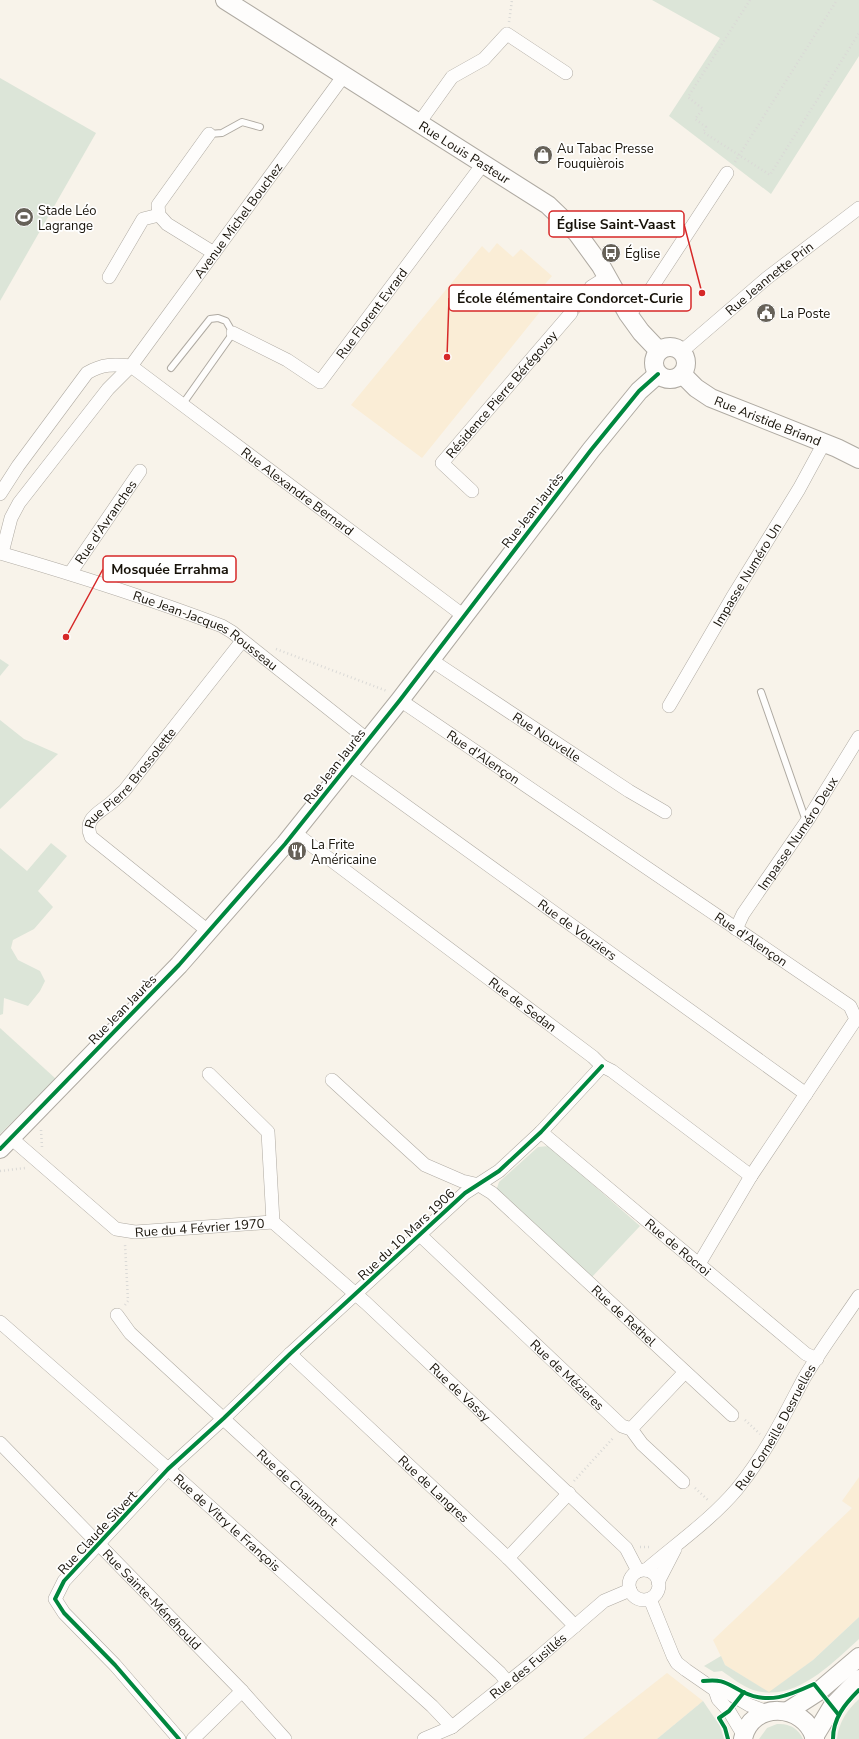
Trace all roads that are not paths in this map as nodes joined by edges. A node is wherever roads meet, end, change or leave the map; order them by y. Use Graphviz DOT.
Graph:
graph roads {
  1 [pos="225,0"];
  2 [pos="566,73"];
  3 [pos="345,74"];
  4 [pos="419,124"];
  5 [pos="260,127"];
  6 [pos="209,134"];
  7 [pos="483,164"];
  8 [pos="728,173"];
  9 [pos="859,208"];
  10 [pos="159,215"];
  11 [pos="214,253"];
  12 [pos="109,277"];
  13 [pos="606,277"];
  14 [pos="591,287"];
  15 [pos="571,313"];
  16 [pos="628,314"];
  17 [pos="233,333"];
  18 [pos="659,351"];
  19 [pos="682,352"];
  20 [pos="131,366"];
  21 [pos="171,368"];
  22 [pos="658,374"];
  23 [pos="682,374"];
  24 [pos="182,405"];
  25 [pos="824,444"];
  26 [pos="859,459"];
  27 [pos="140,472"];
  28 [pos="472,491"];
  29 [pos="0,494"];
  30 [pos="1,553"];
  31 [pos="71,572"];
  32 [pos="464,616"];
  33 [pos="242,641"];
  34 [pos="431,660"];
  35 [pos="761,692"];
  36 [pos="400,700"];
  37 [pos="669,706"];
  38 [pos="859,737"];
  39 [pos="368,740"];
  40 [pos="348,764"];
  41 [pos="665,812"];
  42 [pos="806,823"];
  43 [pos="295,833"];
  44 [pos="736,929"];
  45 [pos="208,931"];
  46 [pos="602,1066"];
  47 [pos="209,1074"];
  48 [pos="332,1080"];
  49 [pos="806,1094"];
  50 [pos="541,1132"];
  51 [pos="5,1144"];
  52 [pos="751,1176"];
  53 [pos="479,1185"];
  54 [pos="273,1222"];
  55 [pos="420,1235"];
  56 [pos="699,1264"];
  57 [pos="355,1294"];
  58 [pos="859,1296"];
  59 [pos="117,1315"];
  60 [pos="0,1322"];
  61 [pos="290,1354"];
  62 [pos="817,1359"];
  63 [pos="685,1372"];
  64 [pos="732,1415"];
  65 [pos="224,1418"];
  66 [pos="631,1429"];
  67 [pos="0,1443"];
  68 [pos="168,1469"];
  69 [pos="683,1482"];
  70 [pos="569,1494"];
  71 [pos="99,1545"];
  72 [pos="677,1545"];
  73 [pos="508,1558"];
  74 [pos="642,1571"];
  75 [pos="658,1582"];
  76 [pos="630,1590"];
  77 [pos="650,1598"];
  78 [pos="575,1626"];
  79 [pos="859,1657"];
  80 [pos="859,1679"];
  81 [pos="508,1683"];
  82 [pos="715,1690"];
  83 [pos="242,1691"];
  84 [pos="788,1711"];
  85 [pos="767,1712"];
  86 [pos="452,1727"];
  87 [pos="743,1737"];
  88 [pos="814,1738"];
  89 [pos="179,1739"];
  90 [pos="193,1739"];
  91 [pos="286,1739"];
  92 [pos="424,1739"];
  1 -- 3 [label="street, Rue Louis Pasteur"];
  2 -- 4 [label="street"];
  3 -- 4 [label="street, Rue Louis Pasteur"];
  3 -- 11 [label="street, Avenue Michel Bouchez"];
  4 -- 7 [label="street, Rue Louis Pasteur"];
  5 -- 6 [label="lane"];
  6 -- 10 [label="street"];
  7 -- 13 [label="street, Rue Louis Pasteur"];
  7 -- 17 [label="street, Rue Florent Evrard"];
  8 -- 16 [label="street"];
  9 -- 19 [label="street, Rue Jeannette Prin"];
  10 -- 11 [label="street"];
  10 -- 12 [label="street"];
  11 -- 20 [label="street, Avenue Michel Bouchez"];
  13 -- 14 [label="street"];
  13 -- 16 [label="street, Rue Louis Pasteur"];
  15 -- 28 [label="street, Résidence Pierre Bérégovoy"];
  16 -- 18 [label="street, Rue Louis Pasteur"];
  17 -- 21 [label="lane, Rue Florent Evrard"];
  17 -- 24 [label="lane"];
  18 -- 19 [label="street"];
  18 -- 22 [label="street"];
  19 -- 23 [label="street"];
  20 -- 24 [label="street, Rue Alexandre Bernard"];
  20 -- 29 [label="street"];
  20 -- 30 [label="street, Avenue Michel Bouchez"];
  22 -- 23 [label="street"];
  22 -- 32 [label="street, Rue Jean Jaurès"];
  23 -- 25 [label="street, Rue Aristide Briand"];
  24 -- 32 [label="street, Rue Alexandre Bernard"];
  25 -- 26 [label="street, Rue Aristide Briand"];
  25 -- 37 [label="street, Impasse Numéro Un"];
  27 -- 31 [label="street, Rue d'Avranches"];
  30 -- 31 [label="street, Rue Jean-Jacques Rousseau"];
  31 -- 33 [label="street, Rue Jean-Jacques Rousseau"];
  32 -- 34 [label="street, Rue Jean Jaurès"];
  33 -- 39 [label="street, Rue Jean-Jacques Rousseau"];
  33 -- 45 [label="street, Rue Pierre Brossolette"];
  34 -- 36 [label="street, Rue Jean Jaurès"];
  34 -- 41 [label="street, Rue Nouvelle"];
  35 -- 42 [label="lane"];
  36 -- 39 [label="street, Rue Jean Jaurès"];
  36 -- 44 [label="street, Rue d'Alençon"];
  38 -- 42 [label="street, Impasse Numéro Deux"];
  39 -- 40 [label="street, Rue Jean Jaurès"];
  40 -- 43 [label="street, Rue Jean Jaurès"];
  40 -- 49 [label="street, Rue de Vouziers"];
  42 -- 44 [label="street, Impasse Numéro Deux"];
  43 -- 45 [label="street, Rue Jean Jaurès"];
  43 -- 46 [label="street, Rue de Sedan"];
  44 -- 49 [label="street, Rue d'Alençon"];
  45 -- 51 [label="street, Rue Jean Jaurès"];
  46 -- 50 [label="street, Rue du 10 Mars 1906"];
  46 -- 52 [label="street, Rue de Sedan"];
  47 -- 54 [label="street"];
  48 -- 53 [label="street, Rue de Rethel"];
  49 -- 52 [label="street, Rue d'Alençon"];
  50 -- 53 [label="street, Rue du 10 Mars 1906"];
  50 -- 56 [label="street, Rue de Rocroi"];
  51 -- 54 [label="street, Rue du 4 Février 1970"];
  52 -- 56 [label="street, Rue d'Alençon"];
  53 -- 55 [label="street, Rue du 10 Mars 1906"];
  53 -- 63 [label="street, Rue de Rethel"];
  54 -- 57 [label="street, Rue de Vassy"];
  55 -- 57 [label="street, Rue du 10 Mars 1906"];
  55 -- 66 [label="street, Rue de Mézieres"];
  56 -- 62 [label="street, Rue de Rocroi"];
  57 -- 61 [label="street, Rue du 10 Mars 1906"];
  57 -- 70 [label="street, Rue de Vassy"];
  58 -- 62 [label="street, Rue Corneille Desruelles"];
  59 -- 65 [label="street, Rue de Chaumont"];
  60 -- 68 [label="street, Rue de Vitry le François"];
  61 -- 65 [label="street, Rue du 10 Mars 1906"];
  61 -- 73 [label="street, Rue de Langres"];
  62 -- 72 [label="street, Rue Corneille Desruelles"];
  63 -- 64 [label="street, Rue de Rethel"];
  63 -- 66 [label="street"];
  65 -- 68 [label="street, Rue Claude Silvert"];
  65 -- 81 [label="street, Rue de Chaumont"];
  66 -- 69 [label="street, Rue de Mézieres"];
  67 -- 71 [label="street, Rue Sainte-Ménéhould"];
  68 -- 71 [label="street, Rue Claude Silvert"];
  68 -- 86 [label="street, Rue de Vitry le François"];
  70 -- 73 [label="street"];
  70 -- 74 [label="street, Rue de Vassy"];
  71 -- 83 [label="street, Rue Sainte-Ménéhould"];
  71 -- 89 [label="street, Rue Claude Silvert"];
  72 -- 74 [label="street, Rue Corneille Desruelles"];
  72 -- 75 [label="street, Rue Corneille Desruelles"];
  73 -- 78 [label="street, Rue de Langres"];
  74 -- 75 [label="street"];
  74 -- 76 [label="street"];
  75 -- 77 [label="street"];
  76 -- 77 [label="street"];
  76 -- 78 [label="street, Rue des Fusillés"];
  77 -- 82 [label="street"];
  78 -- 81 [label="street, Rue des Fusillés"];
  79 -- 84 [label="street"];
  80 -- 88 [label="street"];
  81 -- 86 [label="street, Rue des Fusillés"];
  82 -- 85 [label="street"];
  82 -- 87 [label="street"];
  83 -- 90 [label="street"];
  83 -- 91 [label="street, Rue Sainte-Ménéhould"];
  84 -- 85 [label="street"];
  84 -- 88 [label="street"];
  85 -- 87 [label="street"];
  86 -- 92 [label="street, Rue des Fusillés"];
}
